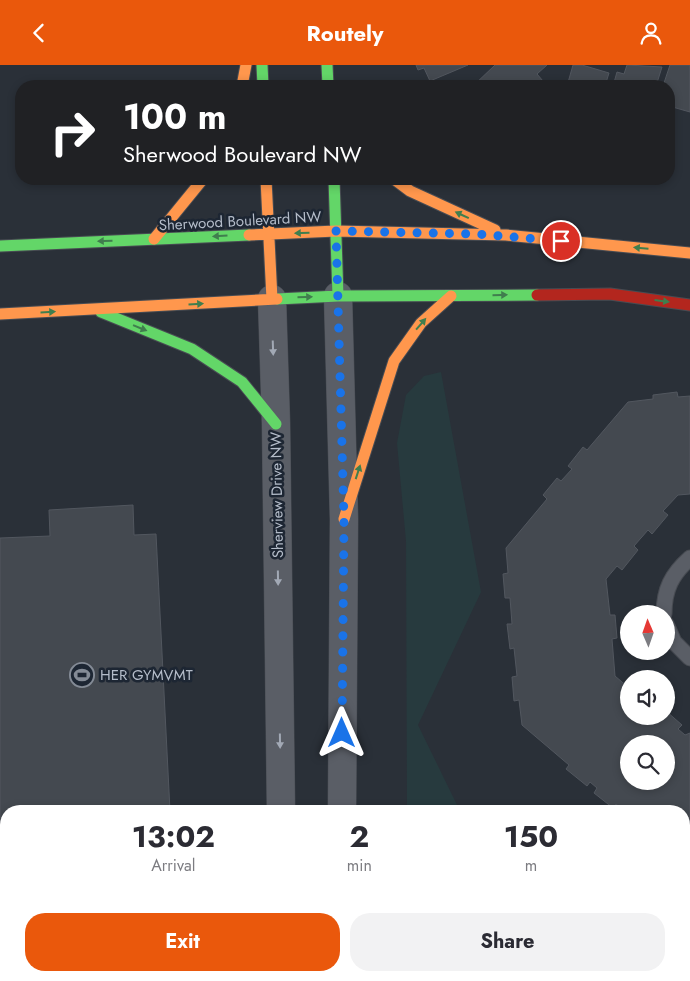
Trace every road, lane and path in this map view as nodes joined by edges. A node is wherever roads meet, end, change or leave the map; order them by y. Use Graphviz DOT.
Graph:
graph roads {
  1 [pos="246,65"];
  2 [pos="262,65"];
  3 [pos="327,65"];
  4 [pos="243,80"];
  5 [pos="262,80"];
  6 [pos="328,80"];
  7 [pos="198,185"];
  8 [pos="266,185"];
  9 [pos="334,185"];
  10 [pos="402,185"];
  11 [pos="336,231"];
  12 [pos="268,234"];
  13 [pos="506,235"];
  14 [pos="154,239"];
  15 [pos="0,246"];
  16 [pos="690,253"];
  17 [pos="338,296"];
  18 [pos="451,296"];
  19 [pos="272,299"];
  20 [pos="690,305"];
  21 [pos="95,310"];
  22 [pos="0,314"];
  23 [pos="276,424"];
  24 [pos="344,519"];
  25 [pos="690,557"];
  26 [pos="664,605"];
  27 [pos="675,643"];
  28 [pos="690,658"];
  29 [pos="280,805"];
  30 [pos="342,805"];
  1 -- 4 [label="street"];
  2 -- 5 [label="street"];
  3 -- 6 [label="street"];
  7 -- 14 [label="street"];
  8 -- 12 [label="street, Sherview Drive NW"];
  9 -- 11 [label="street"];
  13 -- 10 [label="street, one-way"];
  11 -- 12 [label="street, Sherwood Boulevard NW, one-way"];
  11 -- 13 [label="street, Sherwood Boulevard NW"];
  11 -- 17 [label="street"];
  12 -- 14 [label="street, Sherwood Boulevard NW, one-way"];
  12 -- 19 [label="street, Sherview Drive NW"];
  16 -- 13 [label="street, Sherwood Boulevard NW, one-way"];
  14 -- 15 [label="street, Sherwood Boulevard NW, one-way"];
  17 -- 18 [label="street"];
  19 -- 17 [label="street, one-way"];
  17 -- 24 [label="street"];
  18 -- 20 [label="street, one-way"];
  24 -- 18 [label="street, one-way"];
  21 -- 19 [label="street, one-way"];
  19 -- 23 [label="street, Sherview Drive NW, one-way"];
  22 -- 21 [label="street, one-way"];
  21 -- 23 [label="street, one-way"];
  23 -- 29 [label="street, Sherview Drive NW, one-way"];
  24 -- 30 [label="street"];
  25 -- 26 [label="lane"];
  27 -- 28 [label="lane"];
}
